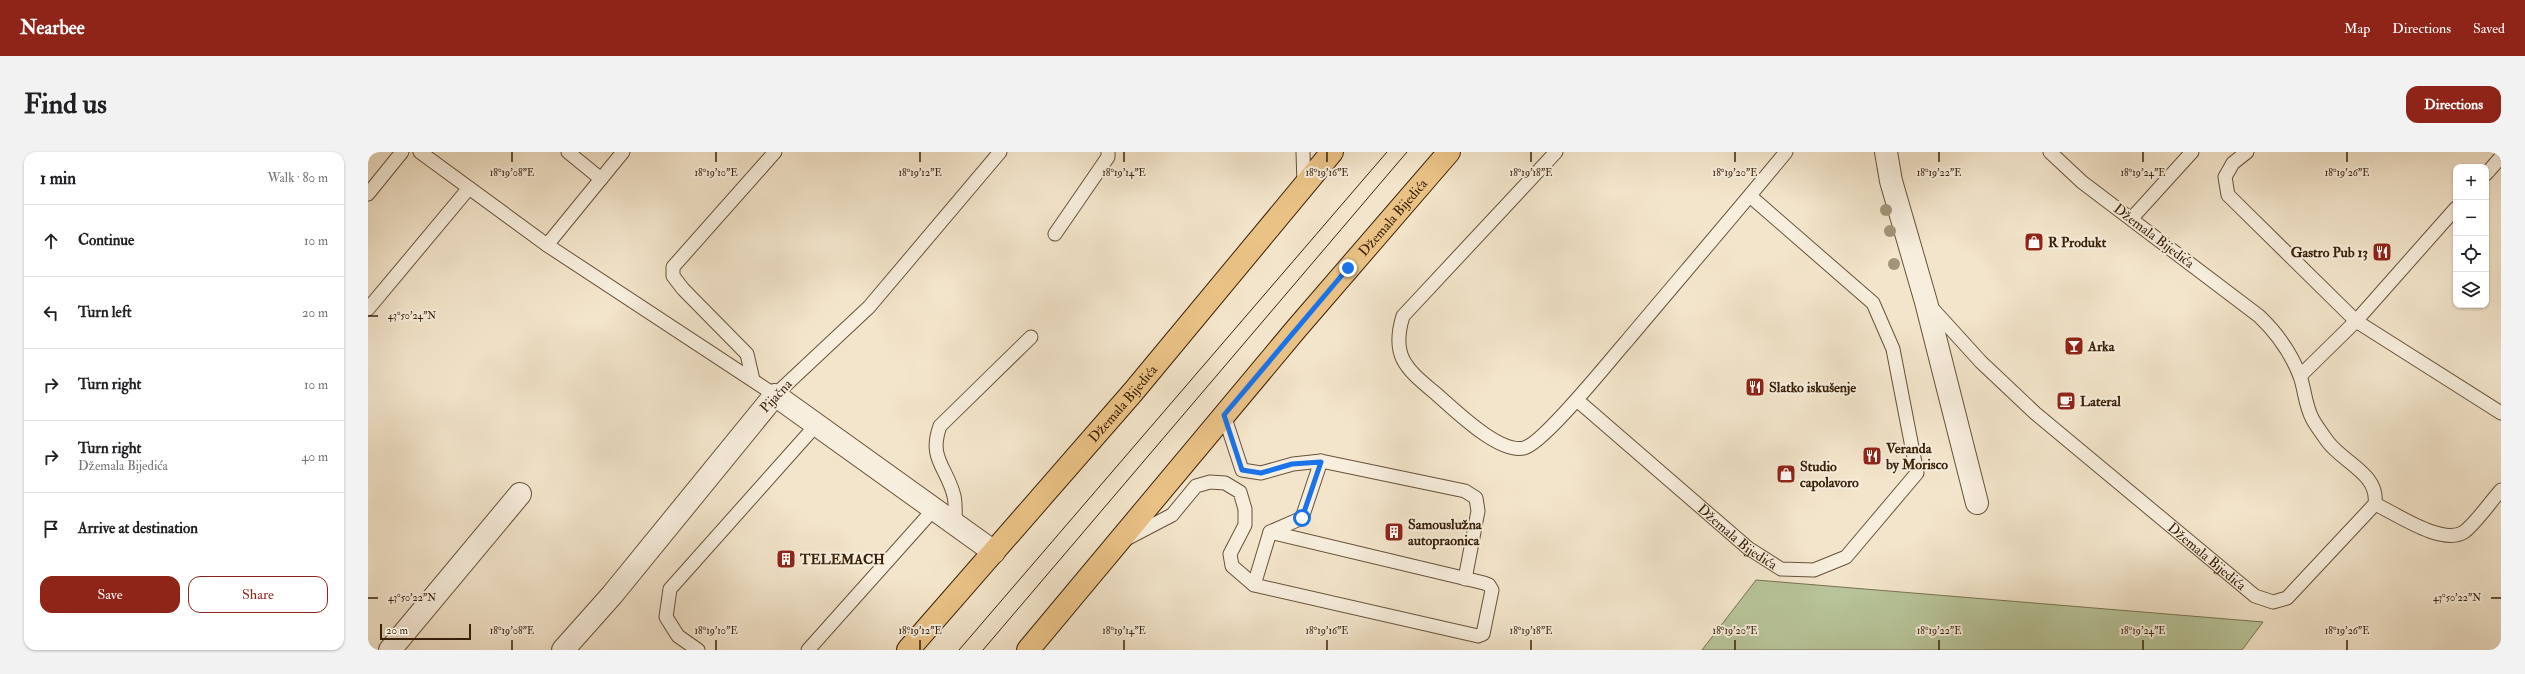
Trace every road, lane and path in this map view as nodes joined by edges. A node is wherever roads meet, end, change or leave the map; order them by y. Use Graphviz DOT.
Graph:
graph roads {
  1 [pos="402,152"];
  2 [pos="420,152"];
  3 [pos="568,152"];
  4 [pos="623,152"];
  5 [pos="774,152"];
  6 [pos="1000,152"];
  7 [pos="1108,152"];
  8 [pos="1303,152"];
  9 [pos="1332,152"];
  10 [pos="1450,152"];
  11 [pos="1556,152"];
  12 [pos="1786,152"];
  13 [pos="1873,152"];
  14 [pos="1886,152"];
  15 [pos="2050,152"];
  16 [pos="2192,152"];
  17 [pos="2247,152"];
  18 [pos="2501,157"];
  19 [pos="2489,171"];
  20 [pos="601,179"];
  21 [pos="1891,181"];
  22 [pos="1304,185"];
  23 [pos="469,188"];
  24 [pos="368,194"];
  25 [pos="1750,196"];
  26 [pos="2453,211"];
  27 [pos="2132,218"];
  28 [pos="1055,234"];
  29 [pos="547,245"];
  30 [pos="1926,302"];
  31 [pos="368,309"];
  32 [pos="2356,320"];
  33 [pos="1030,337"];
  34 [pos="2300,376"];
  35 [pos="753,380"];
  36 [pos="776,394"];
  37 [pos="1577,400"];
  38 [pos="2501,413"];
  39 [pos="1224,415"];
  40 [pos="817,424"];
  41 [pos="1321,462"];
  42 [pos="2501,490"];
  43 [pos="520,494"];
  44 [pos="1977,502"];
  45 [pos="2376,504"];
  46 [pos="934,509"];
  47 [pos="955,524"];
  48 [pos="1270,532"];
  49 [pos="1118,544"];
  50 [pos="994,552"];
  51 [pos="1465,579"];
  52 [pos="1254,585"];
  53 [pos="390,650"];
  54 [pos="563,650"];
  55 [pos="698,650"];
  56 [pos="808,650"];
  57 [pos="908,650"];
  58 [pos="1028,650"];
  1 -- 24 [label="lane"];
  2 -- 23 [label="lane"];
  3 -- 20 [label="lane"];
  4 -- 20 [label="lane"];
  5 -- 35 [label="lane"];
  6 -- 36 [label="lane, Pijačna"];
  7 -- 28 [label="lane"];
  8 -- 22 [label="lane"];
  9 -- 22 [label="main road, Džemala Bijedića"];
  10 -- 39 [label="main road, Džemala Bijedića"];
  11 -- 37 [label="lane"];
  12 -- 25 [label="lane"];
  13 -- 21 [label="street, Džemala Bijedića"];
  14 -- 21 [label="street, Džemala Bijedića"];
  15 -- 27 [label="lane, Džemala Bijedića"];
  16 -- 27 [label="lane"];
  17 -- 32 [label="lane"];
  18 -- 19 [label="lane"];
  20 -- 29 [label="lane"];
  21 -- 30 [label="street, Džemala Bijedića"];
  22 -- 50 [label="main road, Džemala Bijedića"];
  23 -- 29 [label="lane"];
  23 -- 31 [label="lane"];
  25 -- 37 [label="lane"];
  25 -- 37 [label="lane, Džemala Bijedića"];
  26 -- 32 [label="lane"];
  27 -- 34 [label="lane, Džemala Bijedića"];
  29 -- 35 [label="lane"];
  30 -- 44 [label="street, Džemala Bijedića"];
  30 -- 45 [label="lane, Džemala Bijedića"];
  32 -- 34 [label="lane"];
  32 -- 38 [label="lane"];
  33 -- 47 [label="lane"];
  34 -- 45 [label="lane, Džemala Bijedića"];
  35 -- 36 [label="lane"];
  36 -- 40 [label="street"];
  36 -- 54 [label="street, Pijačna"];
  39 -- 41 [label="lane"];
  39 -- 49 [label="main road, Džemala Bijedića"];
  40 -- 46 [label="street"];
  40 -- 55 [label="lane"];
  41 -- 48 [label="lane"];
  41 -- 51 [label="lane"];
  42 -- 45 [label="lane"];
  43 -- 53 [label="street"];
  46 -- 47 [label="street"];
  46 -- 56 [label="lane"];
  47 -- 50 [label="street"];
  48 -- 51 [label="lane"];
  48 -- 52 [label="lane"];
  49 -- 52 [label="lane"];
  49 -- 58 [label="main road, Džemala Bijedića"];
  50 -- 57 [label="main road, Džemala Bijedića"];
  51 -- 52 [label="lane"];
}
